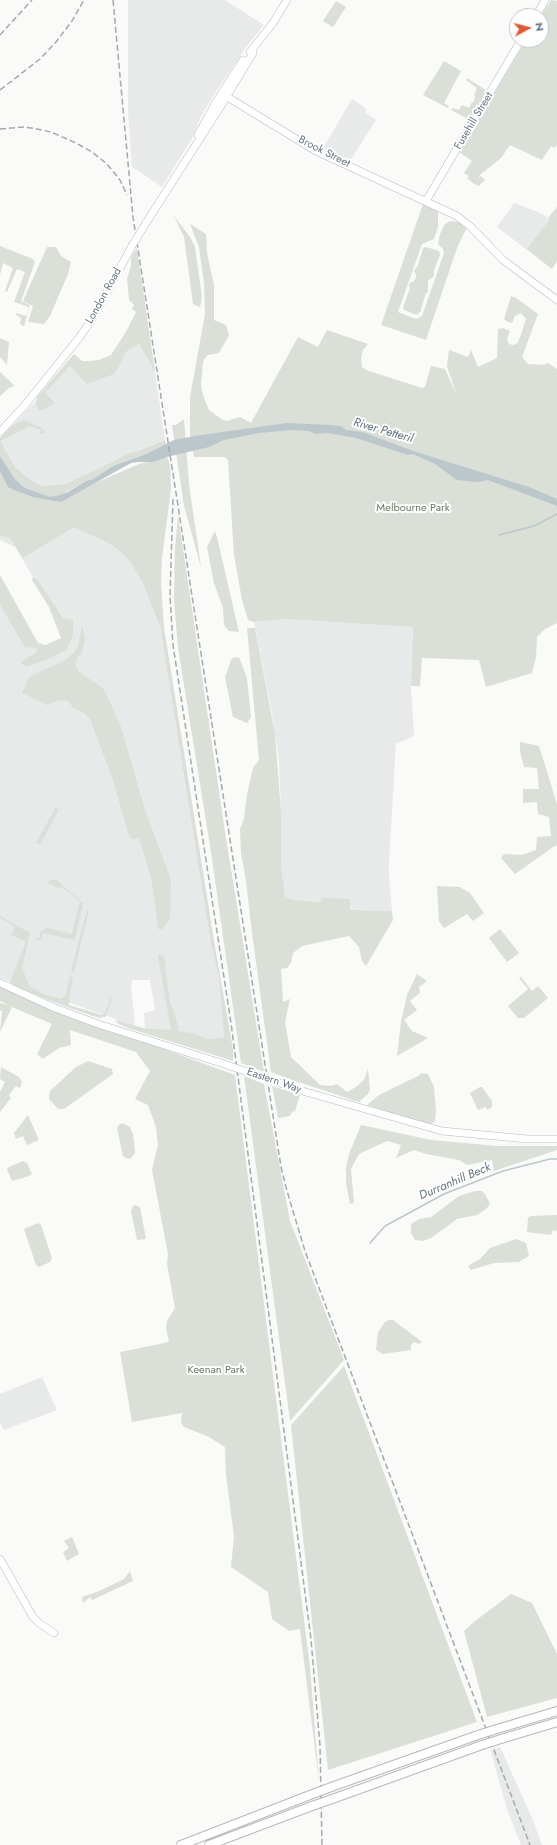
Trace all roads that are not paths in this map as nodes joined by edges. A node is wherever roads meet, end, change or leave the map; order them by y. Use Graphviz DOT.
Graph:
graph roads {
  1 [pos="287,0"];
  2 [pos="516,48"];
  3 [pos="224,94"];
  4 [pos="426,201"];
  5 [pos="557,300"];
  6 [pos="1,430"];
  7 [pos="0,983"];
  8 [pos="557,1139"];
  9 [pos="0,1559"];
  10 [pos="54,1633"];
  11 [pos="557,1712"];
  12 [pos="557,1722"];
  13 [pos="181,1845"];
  14 [pos="209,1845"];
  1 -- 3 [label="street, London Road"];
  2 -- 4 [label="street, Fusehill Street"];
  3 -- 4 [label="street, Brook Street"];
  3 -- 6 [label="street, London Road, bridge"];
  4 -- 5 [label="street, Brook Street"];
  7 -- 8 [label="street, Eastern Way, bridge"];
  9 -- 10 [label="street"];
  11 -- 13 [label="highway, bridge"];
  12 -- 14 [label="highway, bridge"];
}
